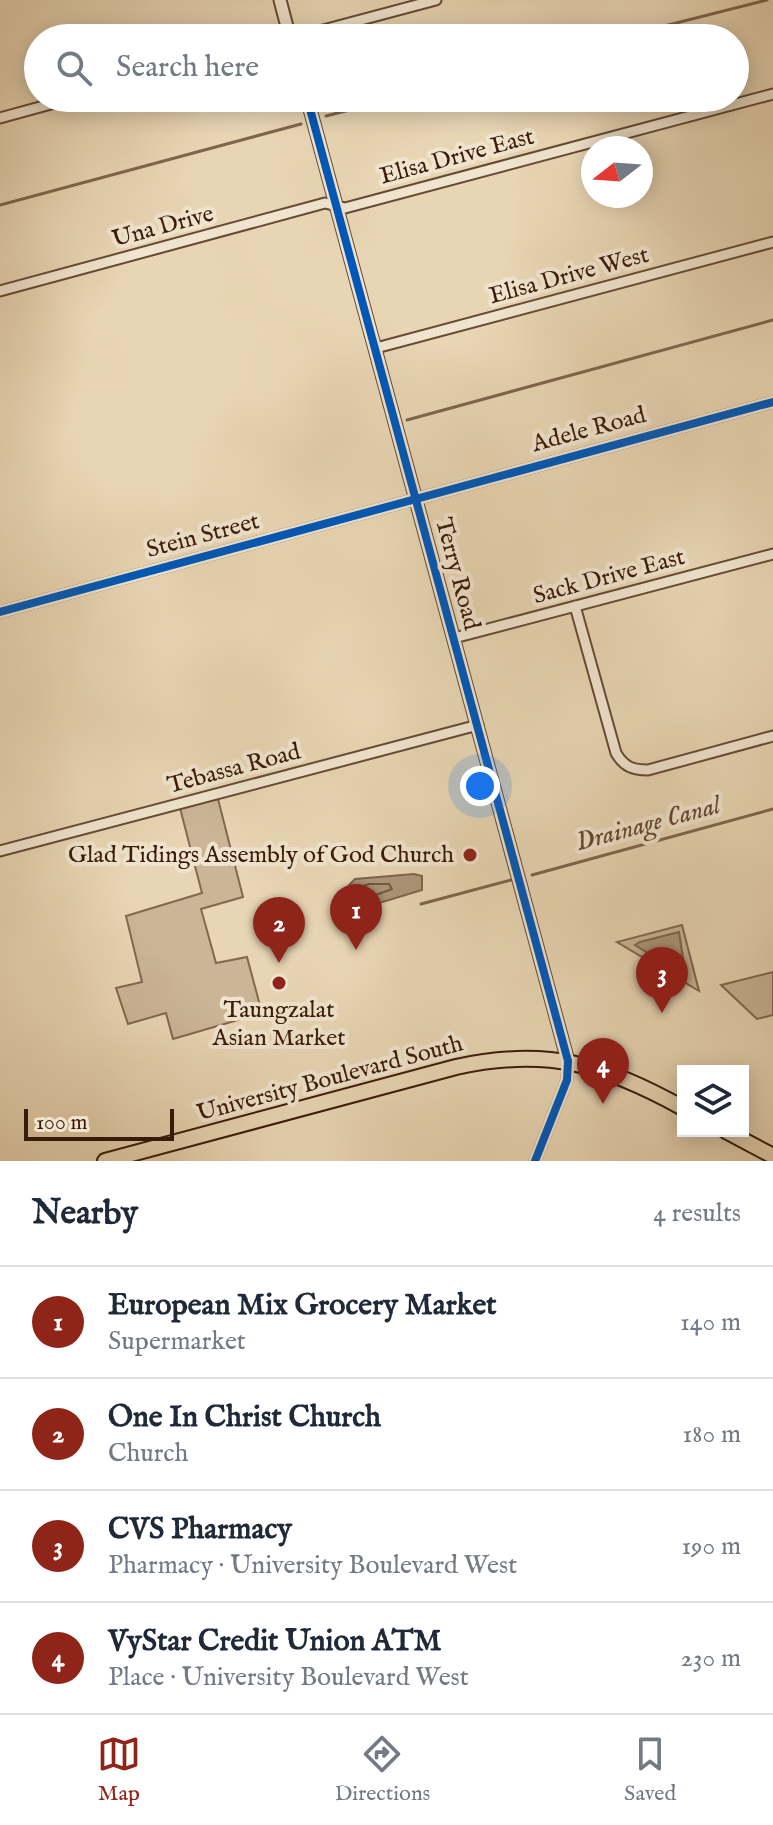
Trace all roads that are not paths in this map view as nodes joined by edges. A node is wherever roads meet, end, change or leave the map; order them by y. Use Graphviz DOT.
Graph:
graph roads {
  1 [pos="280,0"];
  2 [pos="436,0"];
  3 [pos="288,24"];
  4 [pos="345,24"];
  5 [pos="773,94"];
  6 [pos="749,100"];
  7 [pos="24,111"];
  8 [pos="311,112"];
  9 [pos="705,112"];
  10 [pos="0,118"];
  11 [pos="336,206"];
  12 [pos="773,242"];
  13 [pos="0,291"];
  14 [pos="376,348"];
  15 [pos="773,402"];
  16 [pos="416,498"];
  17 [pos="773,554"];
  18 [pos="575,606"];
  19 [pos="0,612"];
  20 [pos="454,638"];
  21 [pos="478,725"];
  22 [pos="773,736"];
  23 [pos="0,851"];
  24 [pos="568,1061"];
  25 [pos="677,1105"];
  26 [pos="737,1137"];
  27 [pos="773,1156"];
  28 [pos="114,1160"];
  29 [pos="535,1161"];
  1 -- 3 [label="street"];
  2 -- 4 [label="street"];
  5 -- 6 [label="street, Elisa Drive East"];
  7 -- 10 [label="street"];
  8 -- 11 [label="street, Terry Road"];
  9 -- 11 [label="street, Elisa Drive East"];
  11 -- 13 [label="street, Una Drive"];
  11 -- 14 [label="street, Terry Road"];
  12 -- 14 [label="street, Elisa Drive West"];
  14 -- 16 [label="street, Terry Road"];
  15 -- 16 [label="street, Adele Road"];
  16 -- 19 [label="street, Stein Street"];
  16 -- 20 [label="street, Terry Road"];
  17 -- 18 [label="street, Sack Drive East"];
  18 -- 20 [label="street, Sack Drive East"];
  18 -- 22 [label="street"];
  20 -- 21 [label="street, Terry Road"];
  21 -- 23 [label="street, Tebassa Road"];
  21 -- 24 [label="street, Terry Road"];
  24 -- 25 [label="main road, University Boulevard South"];
  24 -- 28 [label="main road, University Boulevard South"];
  24 -- 29 [label="street"];
  26 -- 27 [label="main road"];
}
